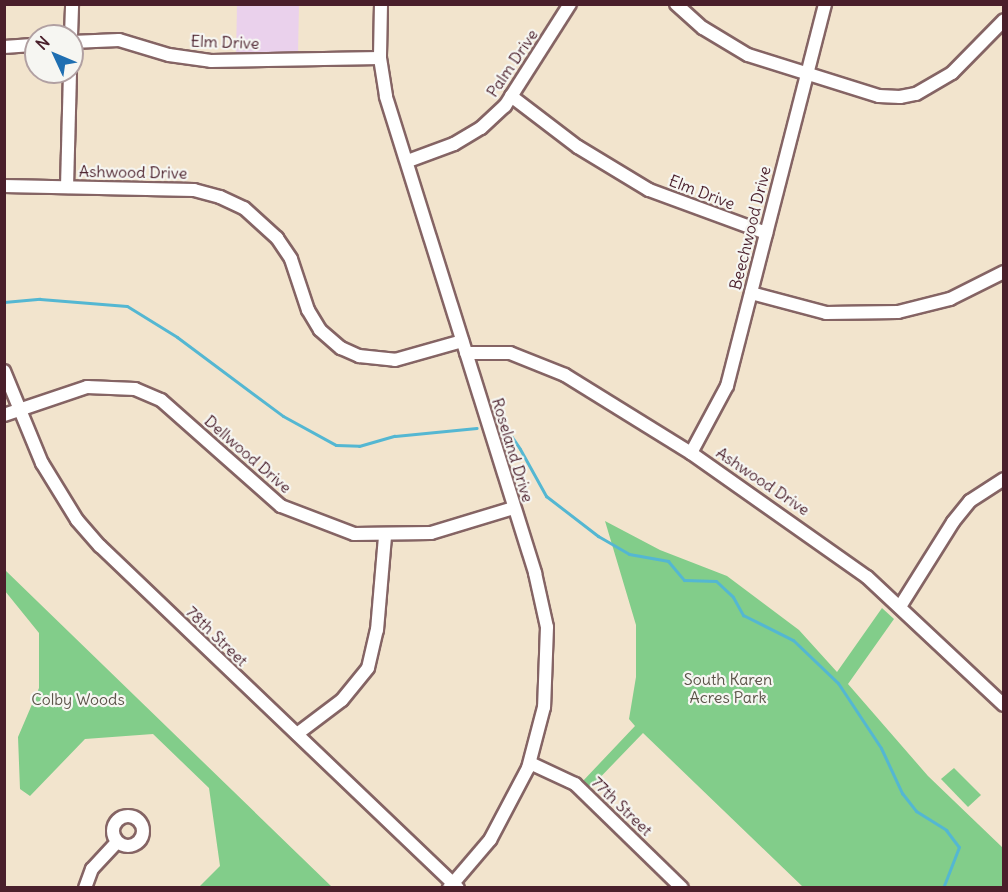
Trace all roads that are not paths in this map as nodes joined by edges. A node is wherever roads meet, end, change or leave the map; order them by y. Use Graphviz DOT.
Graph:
graph roads {
  1 [pos="72,4"];
  2 [pos="381,4"];
  3 [pos="570,4"];
  4 [pos="676,4"];
  5 [pos="825,4"];
  6 [pos="1004,20"];
  7 [pos="71,24"];
  8 [pos="84,41"];
  9 [pos="24,46"];
  10 [pos="4,47"];
  11 [pos="380,58"];
  12 [pos="807,74"];
  13 [pos="70,84"];
  14 [pos="512,96"];
  15 [pos="408,161"];
  16 [pos="4,186"];
  17 [pos="67,187"];
  18 [pos="766,233"];
  19 [pos="1004,272"];
  20 [pos="751,293"];
  21 [pos="464,347"];
  22 [pos="4,371"];
  23 [pos="19,408"];
  24 [pos="4,415"];
  25 [pos="691,453"];
  26 [pos="1004,479"];
  27 [pos="514,508"];
  28 [pos="385,537"];
  29 [pos="901,605"];
  30 [pos="1004,705"];
  31 [pos="297,734"];
  32 [pos="530,763"];
  33 [pos="117,842"];
  34 [pos="453,886"];
  35 [pos="86,888"];
  36 [pos="682,888"];
  1 -- 7 [label="street"];
  2 -- 11 [label="street, Roseland Drive"];
  3 -- 14 [label="street, Palm Drive"];
  4 -- 12 [label="street"];
  5 -- 12 [label="street, Beechwood Drive"];
  6 -- 12 [label="street"];
  8 -- 11 [label="street, Elm Drive"];
  9 -- 10 [label="street"];
  11 -- 15 [label="street, Roseland Drive"];
  12 -- 18 [label="street, Beechwood Drive"];
  13 -- 17 [label="street"];
  14 -- 15 [label="street, Palm Drive"];
  14 -- 18 [label="street, Elm Drive"];
  15 -- 21 [label="street, Roseland Drive"];
  16 -- 17 [label="street, Ashwood Drive"];
  17 -- 21 [label="street, Ashwood Drive"];
  18 -- 20 [label="street, Beechwood Drive"];
  19 -- 20 [label="street"];
  20 -- 25 [label="street, Beechwood Drive"];
  21 -- 25 [label="street, Ashwood Drive"];
  21 -- 27 [label="street, Roseland Drive"];
  22 -- 23 [label="street, 78th Street"];
  23 -- 24 [label="street, Dellwood Drive"];
  23 -- 28 [label="street, Dellwood Drive"];
  23 -- 31 [label="street, 78th Street"];
  25 -- 29 [label="street, Ashwood Drive"];
  26 -- 29 [label="street"];
  27 -- 28 [label="street, Dellwood Drive"];
  27 -- 32 [label="street, Roseland Drive"];
  28 -- 31 [label="street"];
  29 -- 30 [label="street, Ashwood Drive"];
  31 -- 34 [label="street, 78th Street"];
  32 -- 34 [label="street, Roseland Drive"];
  32 -- 36 [label="street, 77th Street"];
  33 -- 35 [label="street"];
}
